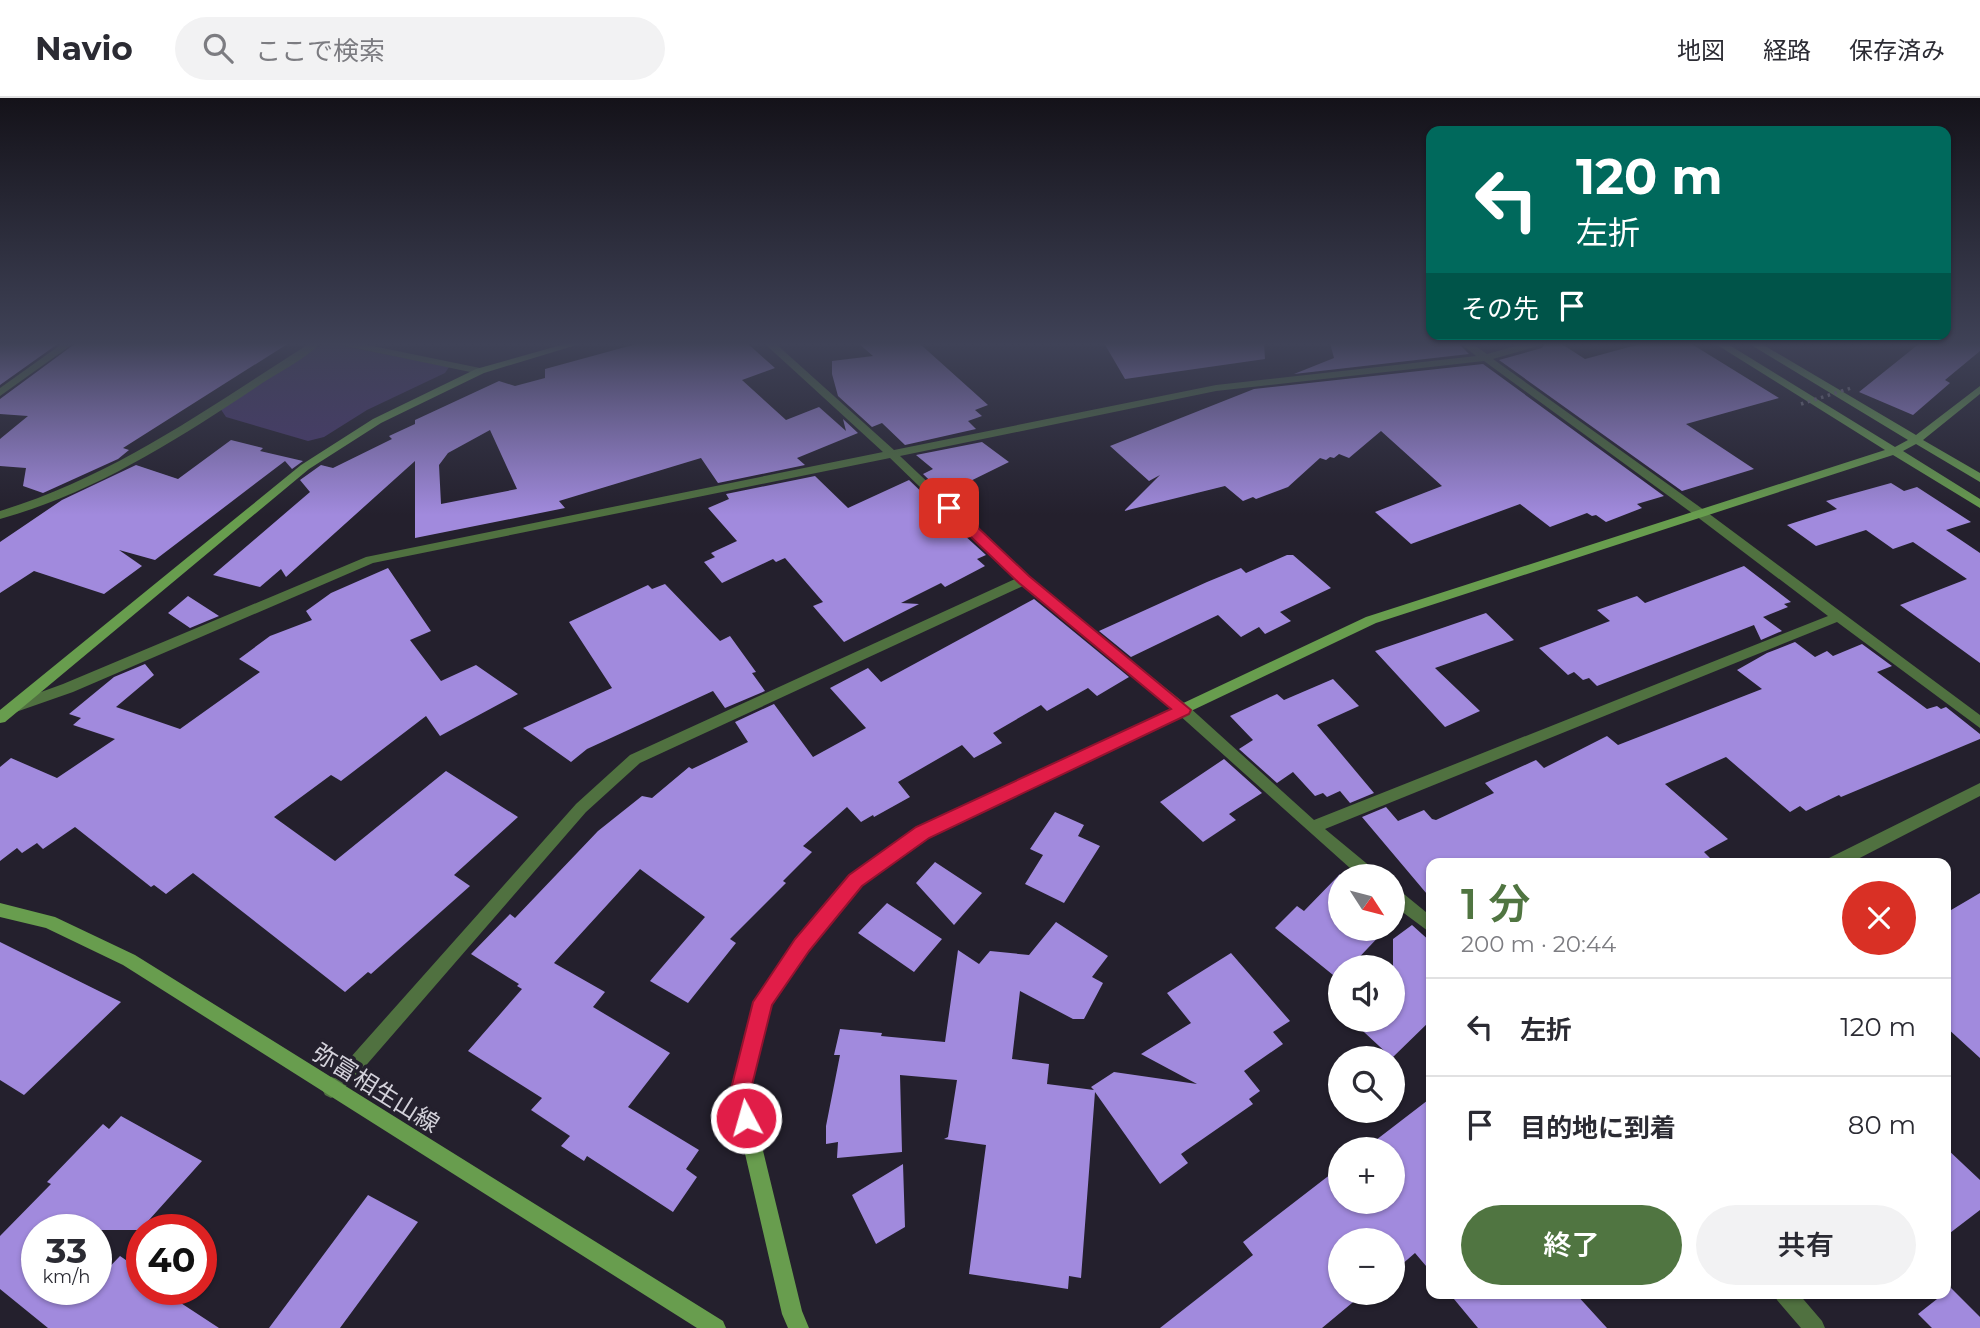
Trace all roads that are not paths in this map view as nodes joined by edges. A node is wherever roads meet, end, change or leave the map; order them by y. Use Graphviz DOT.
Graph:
graph roads {
  1 [pos="226,400"];
  2 [pos="419,400"];
  3 [pos="833,400"];
  4 [pos="1156,400"];
  5 [pos="1544,400"];
  6 [pos="1813,400"];
  7 [pos="1849,400"];
  8 [pos="1966,400"];
  9 [pos="1916,440"];
  10 [pos="1895,451"];
  11 [pos="893,455"];
  12 [pos="1980,478"];
  13 [pos="1980,504"];
  14 [pos="16,511"];
  15 [pos="1700,513"];
  16 [pos="0,515"];
  17 [pos="0,521"];
  18 [pos="1024,580"];
  19 [pos="1838,617"];
  20 [pos="13,708"];
  21 [pos="1183,710"];
  22 [pos="0,718"];
  23 [pos="1980,723"];
  24 [pos="1980,789"];
  25 [pos="1312,827"];
  26 [pos="1845,858"];
  27 [pos="1356,864"];
  28 [pos="1405,905"];
  29 [pos="0,910"];
  30 [pos="1426,922"];
  31 [pos="331,1089"];
  32 [pos="1789,1299"];
  33 [pos="716,1328"];
  34 [pos="799,1328"];
  35 [pos="1815,1328"];
  1 -- 14 [label="street"];
  2 -- 20 [label="street"];
  3 -- 11 [label="street"];
  4 -- 11 [label="street"];
  5 -- 15 [label="street"];
  6 -- 10 [label="street"];
  7 -- 9 [label="street"];
  8 -- 9 [label="street"];
  9 -- 10 [label="street"];
  9 -- 12 [label="street"];
  10 -- 13 [label="street"];
  10 -- 15 [label="street"];
  11 -- 18 [label="street"];
  11 -- 20 [label="street"];
  14 -- 16 [label="street"];
  14 -- 17 [label="street"];
  15 -- 19 [label="street"];
  15 -- 21 [label="street"];
  18 -- 21 [label="street"];
  18 -- 31 [label="street"];
  19 -- 23 [label="street"];
  19 -- 25 [label="street"];
  20 -- 22 [label="street"];
  21 -- 25 [label="street"];
  21 -- 34 [label="street"];
  24 -- 26 [label="street"];
  25 -- 27 [label="street"];
  28 -- 30 [label="street"];
  29 -- 31 [label="street, 弥富相生山線"];
  31 -- 33 [label="street, 弥富相生山線"];
  32 -- 35 [label="street"];
}
